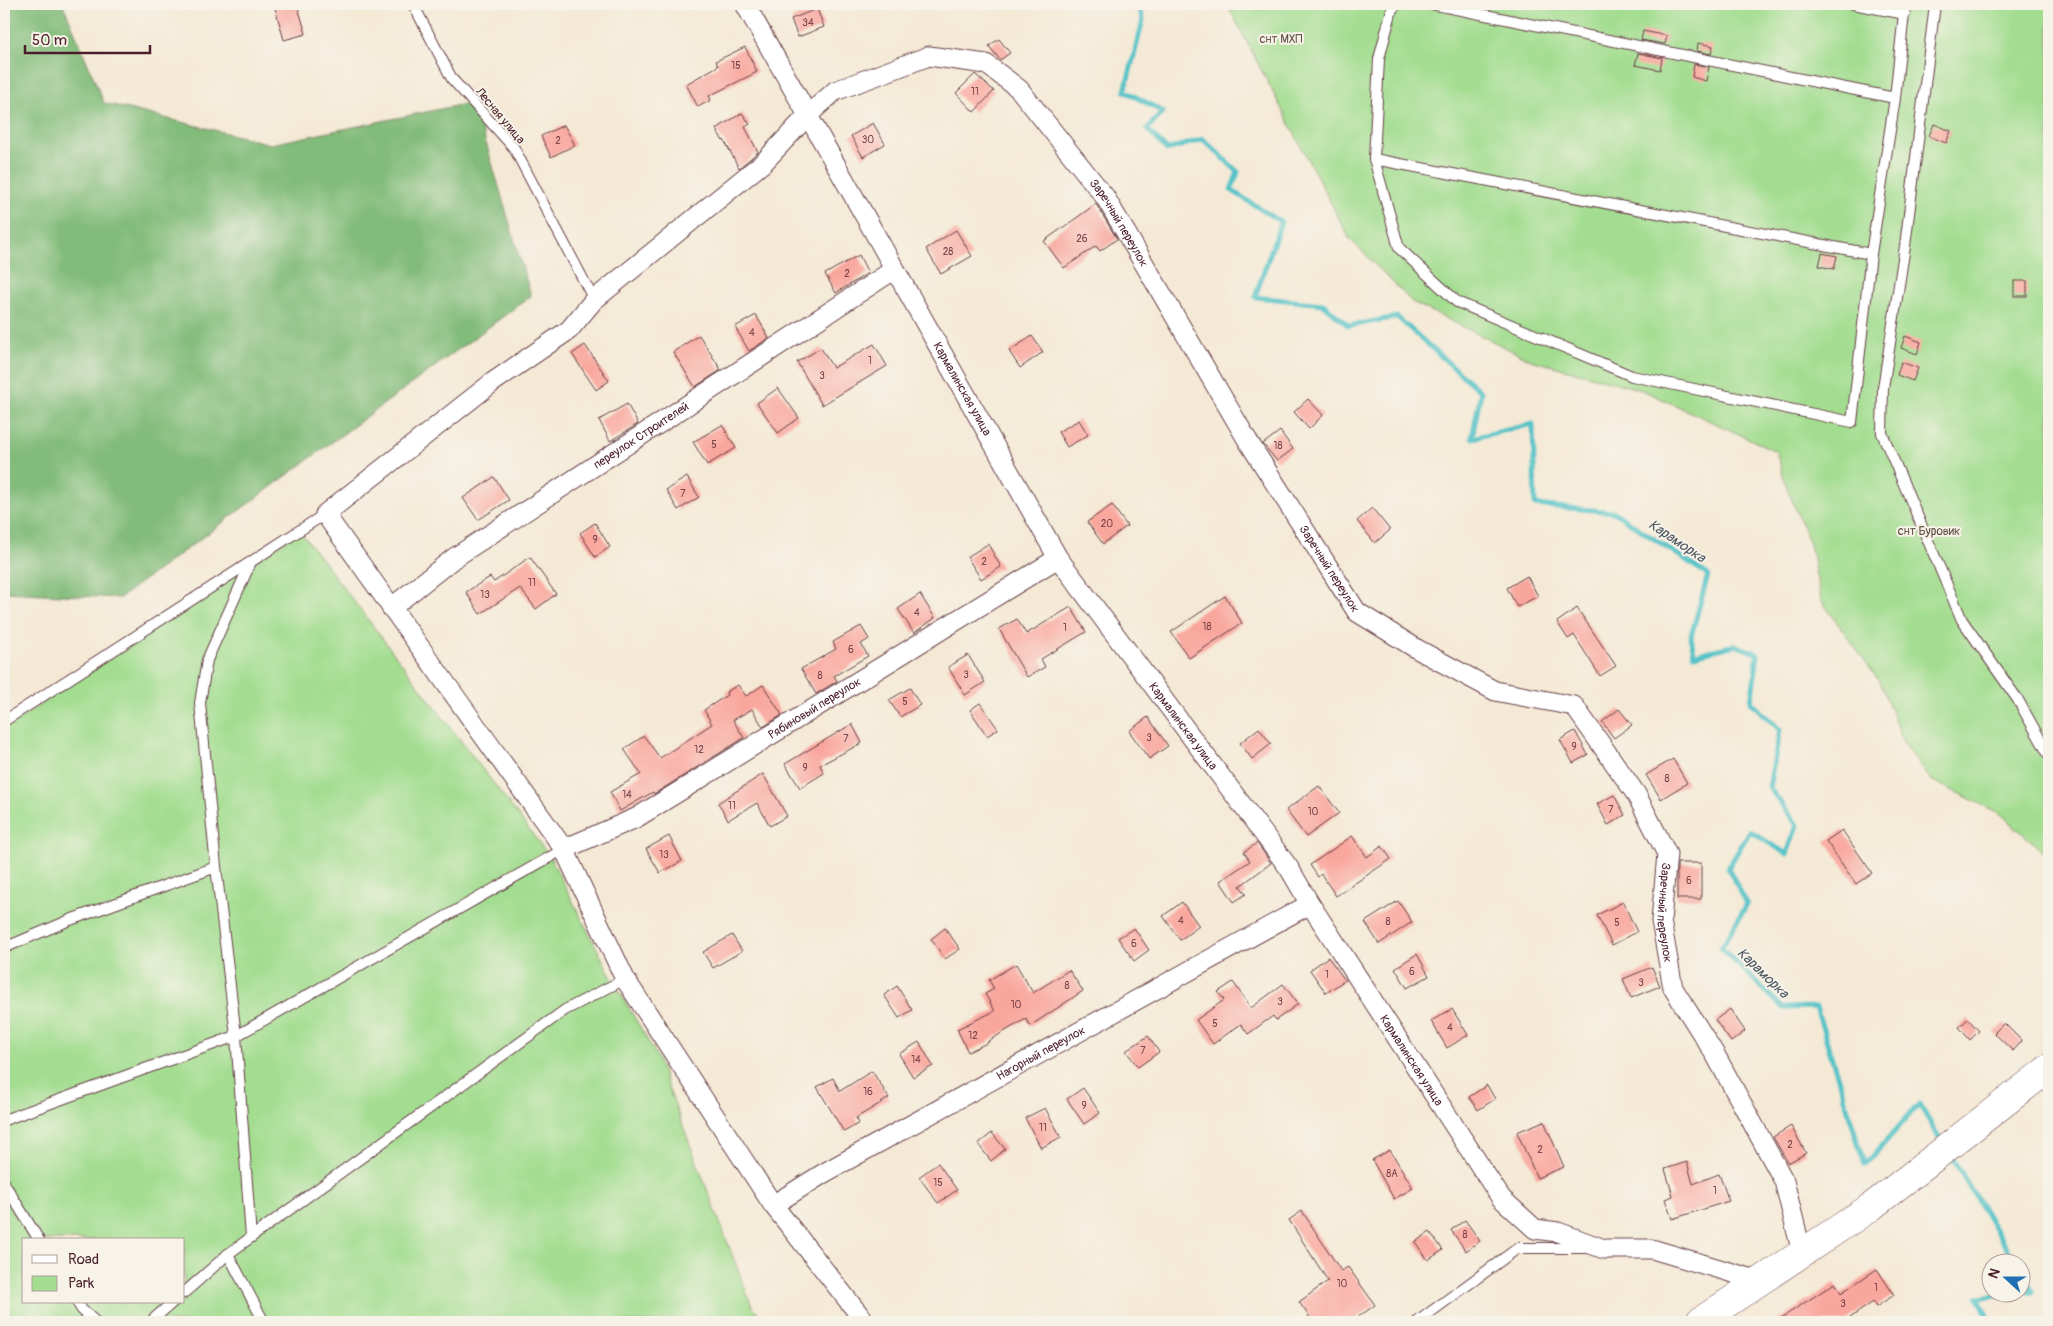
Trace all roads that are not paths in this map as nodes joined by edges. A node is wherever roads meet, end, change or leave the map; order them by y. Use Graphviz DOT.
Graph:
graph roads {
  1 [pos="413,4"];
  2 [pos="746,4"];
  3 [pos="1398,4"];
  4 [pos="1431,4"];
  5 [pos="1853,4"];
  6 [pos="1935,4"];
  7 [pos="1905,9"];
  8 [pos="1895,98"];
  9 [pos="808,115"];
  10 [pos="1374,159"];
  11 [pos="1871,254"];
  12 [pos="895,269"];
  13 [pos="594,300"];
  14 [pos="325,514"];
  15 [pos="1058,558"];
  16 [pos="250,564"];
  17 [pos="391,608"];
  18 [pos="4,721"];
  19 [pos="2049,755"];
  20 [pos="564,850"];
  21 [pos="216,867"];
  22 [pos="1310,904"];
  23 [pos="4,948"];
  24 [pos="625,978"];
  25 [pos="236,1036"];
  26 [pos="2049,1068"];
  27 [pos="4,1120"];
  28 [pos="4,1183"];
  29 [pos="774,1206"];
  30 [pos="251,1237"];
  31 [pos="38,1238"];
  32 [pos="1604,1248"];
  33 [pos="1802,1253"];
  34 [pos="228,1254"];
  35 [pos="1760,1281"];
  36 [pos="185,1292"];
  37 [pos="78,1304"];
  38 [pos="171,1304"];
  39 [pos="4,1317"];
  40 [pos="1713,1318"];
  41 [pos="7,1322"];
  42 [pos="96,1322"];
  43 [pos="150,1322"];
  44 [pos="264,1322"];
  45 [pos="865,1322"];
  46 [pos="1417,1322"];
  1 -- 13 [label="lane, Лесная улица"];
  2 -- 9 [label="street, Кармалинская улица"];
  3 -- 10 [label="lane"];
  4 -- 8 [label="lane"];
  5 -- 7 [label="lane"];
  6 -- 19 [label="lane"];
  7 -- 8 [label="lane"];
  8 -- 11 [label="lane"];
  9 -- 12 [label="street, Кармалинская улица"];
  9 -- 13 [label="street, Заречный переулок"];
  9 -- 33 [label="street, Заречный переулок"];
  10 -- 11 [label="lane"];
  10 -- 11 [label="lane"];
  12 -- 15 [label="street, Кармалинская улица"];
  12 -- 17 [label="street, переулок Строителей"];
  13 -- 14 [label="street, Заречный переулок"];
  14 -- 16 [label="lane"];
  14 -- 17 [label="street"];
  15 -- 20 [label="street, Рябиновый переулок"];
  15 -- 22 [label="street, Кармалинская улица"];
  16 -- 18 [label="lane"];
  16 -- 21 [label="lane"];
  17 -- 20 [label="street"];
  20 -- 24 [label="street"];
  20 -- 25 [label="lane"];
  21 -- 23 [label="lane"];
  21 -- 25 [label="lane"];
  22 -- 29 [label="street, Нагорный переулок"];
  22 -- 32 [label="street, Кармалинская улица"];
  24 -- 29 [label="street"];
  24 -- 30 [label="lane"];
  25 -- 27 [label="lane"];
  25 -- 30 [label="lane"];
  26 -- 33 [label="street"];
  28 -- 31 [label="lane"];
  29 -- 45 [label="street"];
  30 -- 34 [label="lane"];
  32 -- 35 [label="street, Кармалинская улица"];
  32 -- 46 [label="lane"];
  33 -- 35 [label="street"];
  34 -- 36 [label="lane"];
  34 -- 44 [label="lane"];
  35 -- 40 [label="street"];
  37 -- 42 [label="lane"];
  38 -- 43 [label="lane"];
  39 -- 41 [label="lane"];
}
